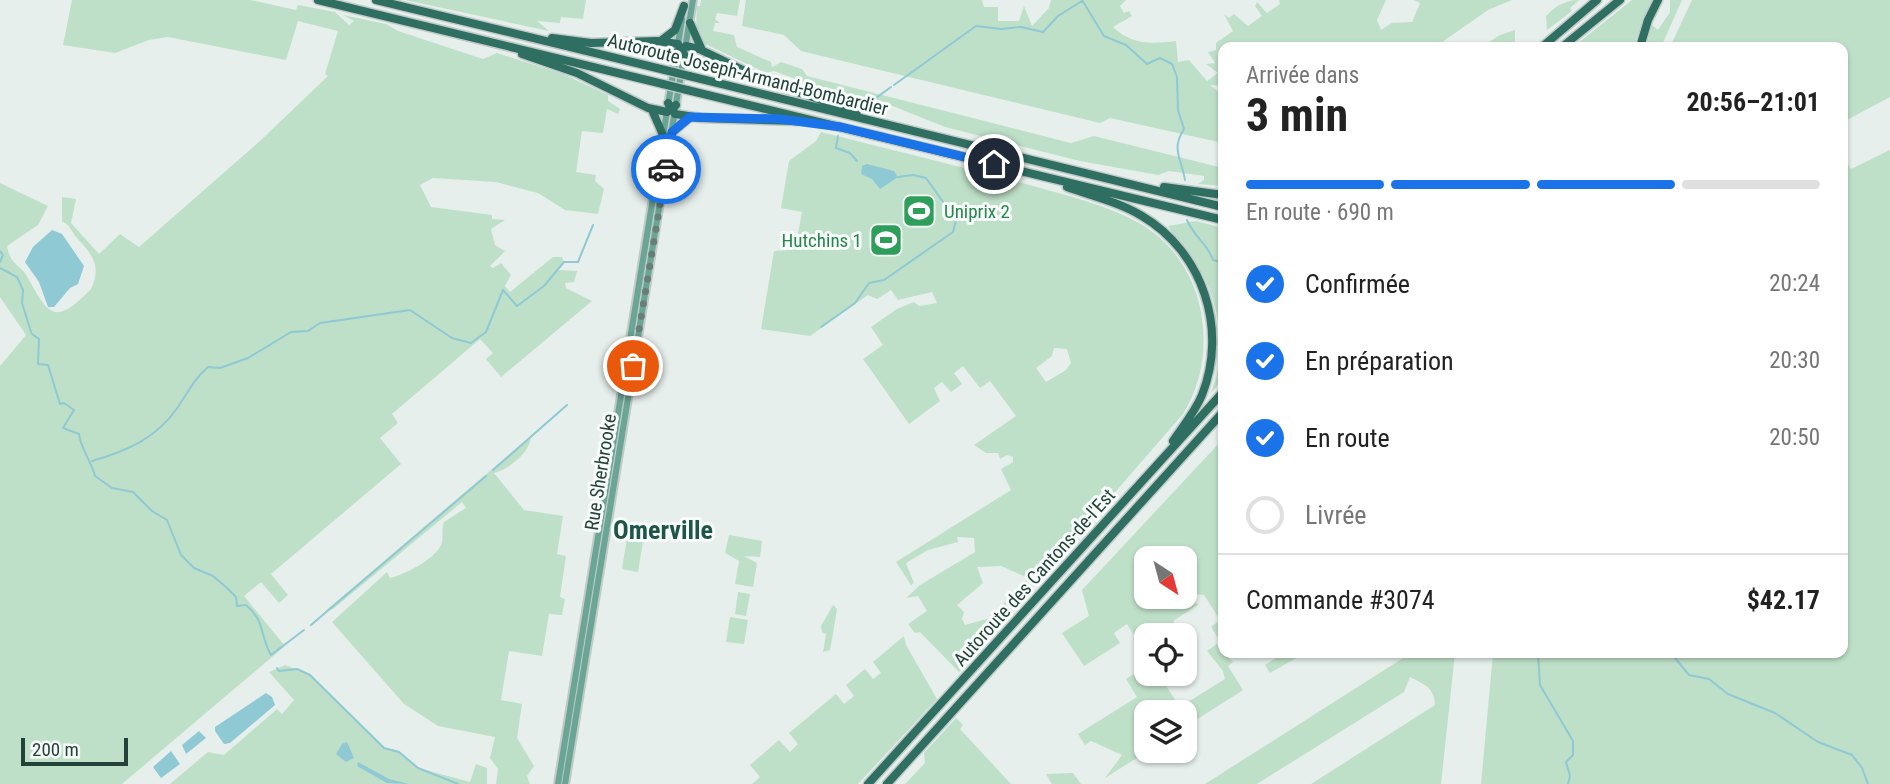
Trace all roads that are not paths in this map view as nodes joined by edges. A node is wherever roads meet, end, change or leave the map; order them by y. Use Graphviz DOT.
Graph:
graph roads {
  1 [pos="318,0"];
  2 [pos="376,0"];
  3 [pos="693,0"];
  4 [pos="1597,0"];
  5 [pos="1620,0"];
  6 [pos="1658,0"];
  7 [pos="684,3"];
  8 [pos="690,23"];
  9 [pos="515,34"];
  10 [pos="661,41"];
  11 [pos="1548,42"];
  12 [pos="1568,42"];
  13 [pos="1641,42"];
  14 [pos="494,43"];
  15 [pos="681,50"];
  16 [pos="702,50"];
  17 [pos="671,108"];
  18 [pos="652,110"];
  19 [pos="690,117"];
  20 [pos="841,127"];
  21 [pos="672,132"];
  22 [pos="917,132"];
  23 [pos="663,135"];
  24 [pos="1024,172"];
  25 [pos="1113,179"];
  26 [pos="1218,194"];
  27 [pos="1218,206"];
  28 [pos="1218,219"];
  29 [pos="1218,398"];
  30 [pos="1218,418"];
  31 [pos="1157,465"];
  32 [pos="558,784"];
  33 [pos="565,784"];
  34 [pos="868,784"];
  35 [pos="887,784"];
  1 -- 14 [label="highway, Autoroute Joseph-Armand-Bombardier"];
  2 -- 9 [label="highway, Autoroute Joseph-Armand-Bombardier"];
  3 -- 8 [label="main road, Rue Sherbrooke"];
  4 -- 11 [label="highway"];
  5 -- 12 [label="highway"];
  6 -- 13 [label="highway"];
  7 -- 10 [label="highway"];
  7 -- 15 [label="main road, Rue Sherbrooke"];
  8 -- 15 [label="main road, Rue Sherbrooke"];
  8 -- 16 [label="highway"];
  9 -- 10 [label="highway"];
  9 -- 22 [label="highway, Autoroute Joseph-Armand-Bombardier, bridge"];
  10 -- 15 [label="highway"];
  14 -- 18 [label="highway"];
  14 -- 20 [label="highway, Autoroute Joseph-Armand-Bombardier, bridge"];
  15 -- 16 [label="highway"];
  15 -- 17 [label="main road, Rue Sherbrooke"];
  16 -- 22 [label="highway"];
  17 -- 18 [label="highway"];
  17 -- 19 [label="highway"];
  17 -- 21 [label="main road, Rue Sherbrooke"];
  17 -- 23 [label="main road, Rue Sherbrooke"];
  18 -- 23 [label="highway"];
  19 -- 20 [label="highway"];
  19 -- 21 [label="highway"];
  20 -- 24 [label="highway, Autoroute Joseph-Armand-Bombardier"];
  21 -- 33 [label="main road, Rue Sherbrooke"];
  22 -- 25 [label="highway, Autoroute Joseph-Armand-Bombardier"];
  23 -- 32 [label="main road, Rue Sherbrooke"];
  24 -- 28 [label="highway"];
  24 -- 31 [label="highway"];
  25 -- 26 [label="highway"];
  25 -- 27 [label="highway"];
  29 -- 31 [label="highway, Autoroute des Cantons-de-l'Est"];
  30 -- 35 [label="highway, Autoroute des Cantons-de-l'Est"];
  31 -- 34 [label="highway, Autoroute des Cantons-de-l'Est"];
}
